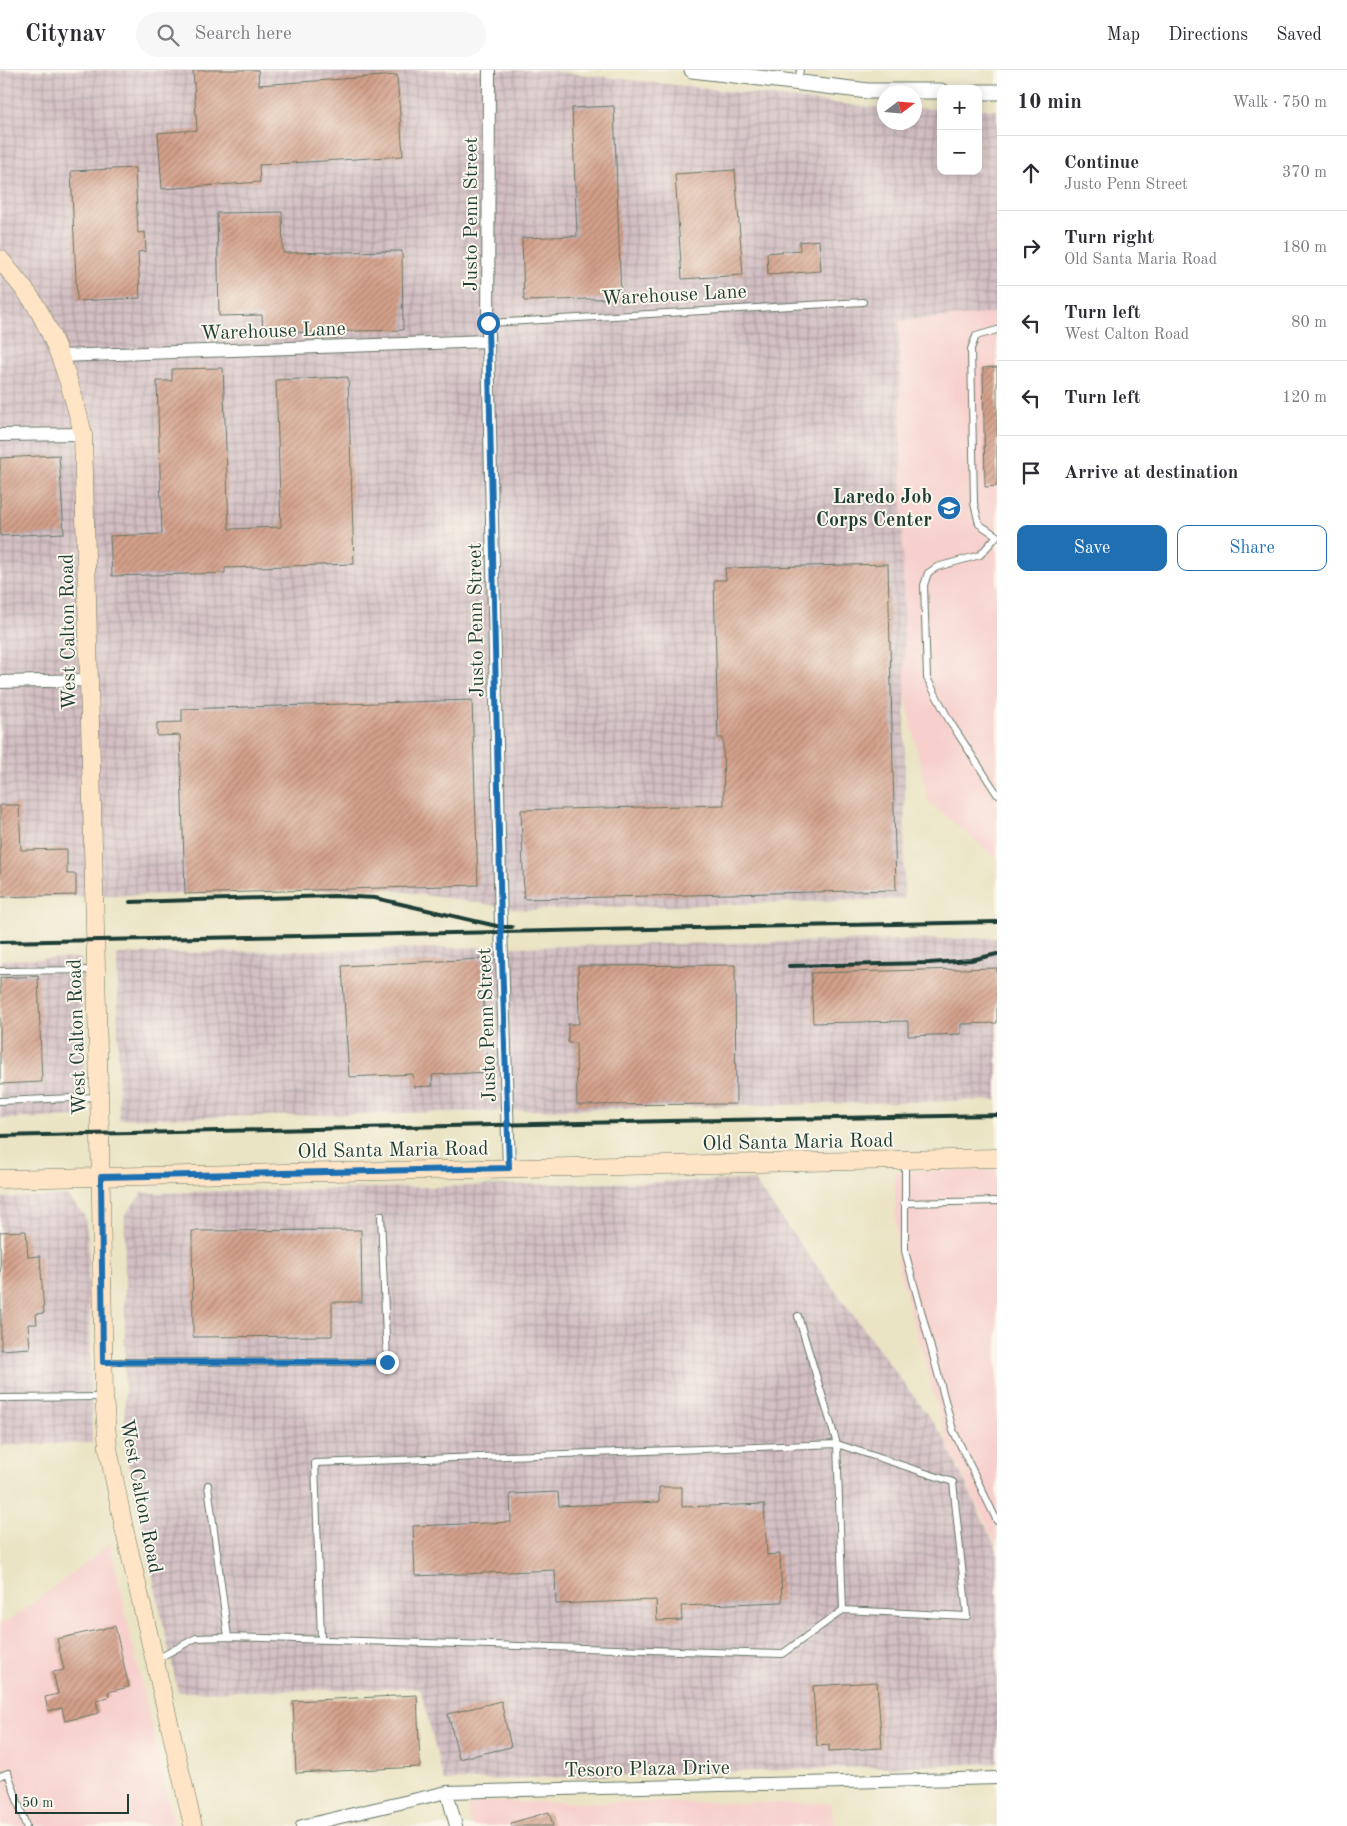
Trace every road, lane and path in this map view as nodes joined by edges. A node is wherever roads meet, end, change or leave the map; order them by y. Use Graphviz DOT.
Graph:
graph roads {
  1 [pos="489,70"];
  2 [pos="692,70"];
  3 [pos="799,77"];
  4 [pos="937,91"];
  5 [pos="982,92"];
  6 [pos="997,92"];
  7 [pos="0,259"];
  8 [pos="863,302"];
  9 [pos="488,323"];
  10 [pos="997,330"];
  11 [pos="488,341"];
  12 [pos="59,356"];
  13 [pos="83,434"];
  14 [pos="0,435"];
  15 [pos="997,536"];
  16 [pos="89,680"];
  17 [pos="0,682"];
  18 [pos="997,794"];
  19 [pos="95,970"];
  20 [pos="0,971"];
  21 [pos="99,1097"];
  22 [pos="0,1100"];
  23 [pos="997,1158"];
  24 [pos="906,1160"];
  25 [pos="509,1168"];
  26 [pos="101,1177"];
  27 [pos="0,1179"];
  28 [pos="997,1201"];
  29 [pos="904,1203"];
  30 [pos="381,1215"];
  31 [pos="798,1316"];
  32 [pos="103,1362"];
  33 [pos="104,1397"];
  34 [pos="0,1398"];
  35 [pos="837,1444"];
  36 [pos="208,1485"];
  37 [pos="997,1521"];
  38 [pos="843,1610"];
  39 [pos="228,1637"];
  40 [pos="321,1639"];
  41 [pos="154,1661"];
  42 [pos="0,1776"];
  43 [pos="997,1778"];
  44 [pos="447,1792"];
  45 [pos="26,1826"];
  46 [pos="192,1826"];
  47 [pos="302,1826"];
  48 [pos="456,1826"];
  1 -- 9 [label="street, Justo Penn Street"];
  2 -- 3 [label="street"];
  3 -- 4 [label="street"];
  5 -- 6 [label="street"];
  7 -- 12 [label="main road, West Calton Road"];
  8 -- 9 [label="lane, Warehouse Lane"];
  9 -- 11 [label="street, Justo Penn Street"];
  10 -- 15 [label="lane"];
  11 -- 12 [label="street, Warehouse Lane"];
  11 -- 25 [label="street, Justo Penn Street"];
  12 -- 13 [label="main road, West Calton Road"];
  13 -- 14 [label="street"];
  13 -- 16 [label="main road, West Calton Road"];
  15 -- 18 [label="lane"];
  16 -- 17 [label="street"];
  16 -- 19 [label="main road, West Calton Road"];
  19 -- 20 [label="lane"];
  19 -- 21 [label="main road, West Calton Road"];
  21 -- 22 [label="lane"];
  21 -- 26 [label="main road, West Calton Road"];
  23 -- 24 [label="main road, Old Santa Maria Road"];
  24 -- 25 [label="main road, Old Santa Maria Road"];
  24 -- 29 [label="lane"];
  25 -- 26 [label="main road, Old Santa Maria Road"];
  26 -- 27 [label="main road, Old Santa Maria Road"];
  26 -- 32 [label="main road, West Calton Road"];
  28 -- 29 [label="lane"];
  29 -- 37 [label="lane"];
  30 -- 32 [label="lane"];
  31 -- 35 [label="lane"];
  32 -- 33 [label="main road, West Calton Road"];
  33 -- 34 [label="lane"];
  33 -- 41 [label="main road, West Calton Road"];
  35 -- 38 [label="lane"];
  35 -- 38 [label="lane"];
  35 -- 40 [label="lane"];
  36 -- 39 [label="lane"];
  38 -- 40 [label="lane"];
  39 -- 40 [label="lane"];
  39 -- 41 [label="lane"];
  41 -- 46 [label="main road, West Calton Road"];
  42 -- 45 [label="lane"];
  43 -- 44 [label="street, Tesoro Plaza Drive"];
  44 -- 47 [label="street, Tesoro Plaza Drive"];
  44 -- 48 [label="street"];
}
